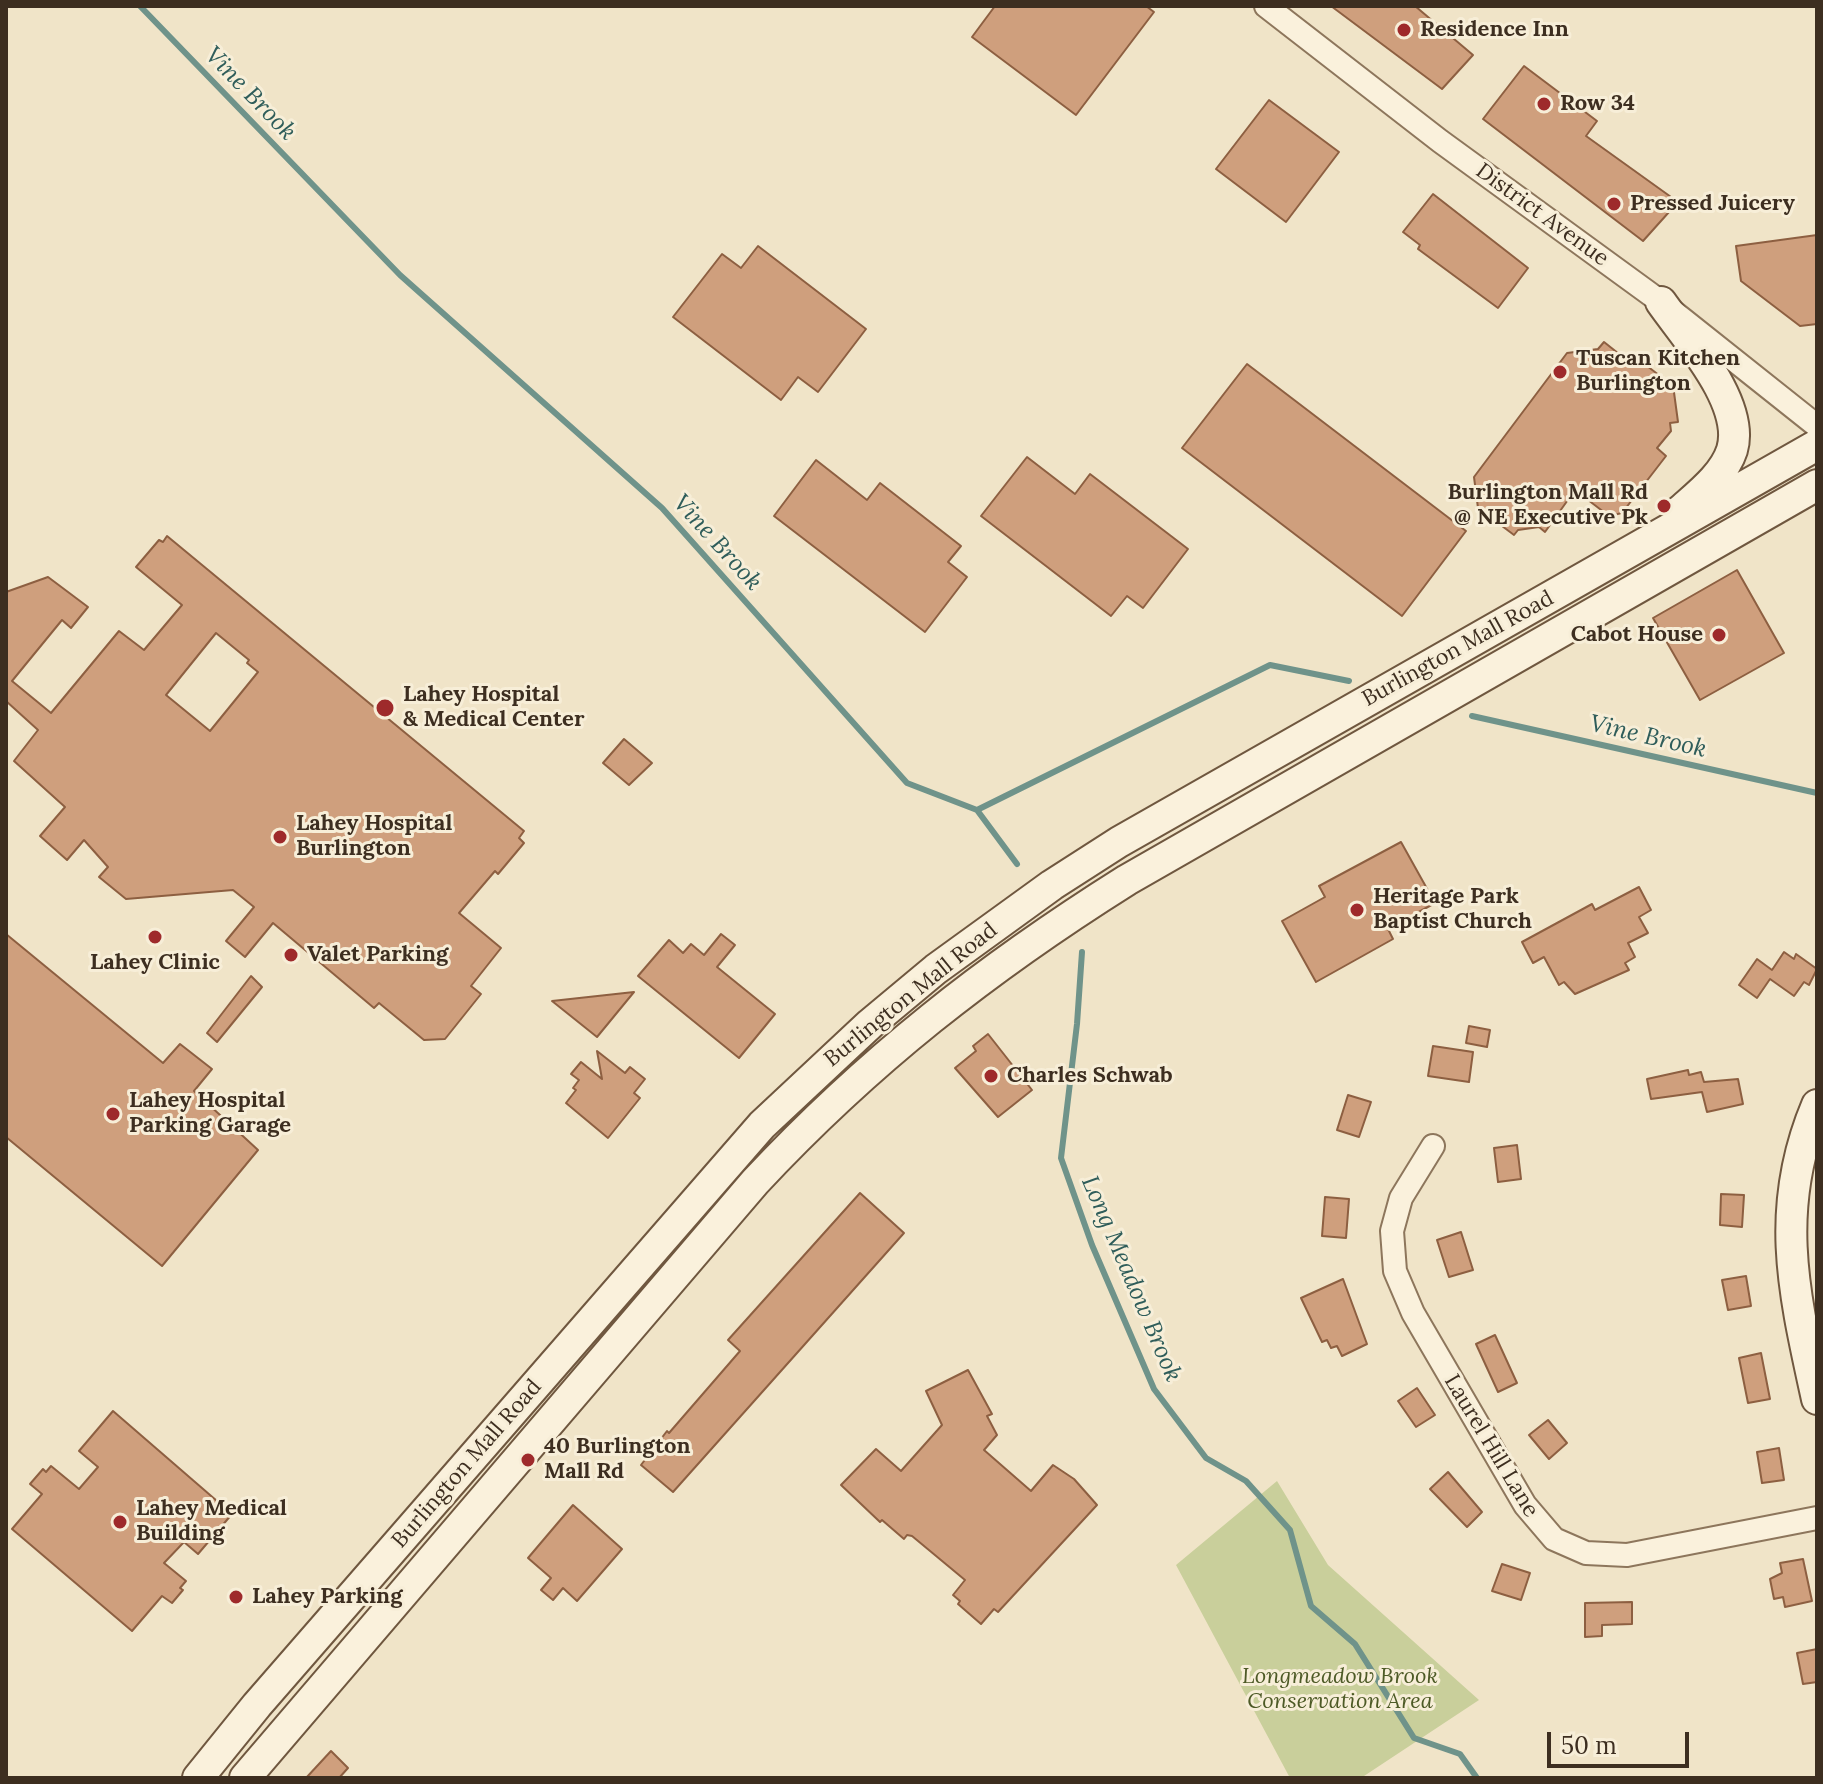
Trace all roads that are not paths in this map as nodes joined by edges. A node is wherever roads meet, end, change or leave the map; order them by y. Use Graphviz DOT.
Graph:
graph roads {
  1 [pos="1266,6"];
  2 [pos="1661,302"];
  3 [pos="1817,426"];
  4 [pos="1817,445"];
  5 [pos="1817,485"];
  6 [pos="1642,545"];
  7 [pos="1817,1105"];
  8 [pos="1433,1146"];
  9 [pos="1817,1399"];
  10 [pos="1817,1518"];
  11 [pos="198,1778"];
  12 [pos="245,1778"];
  1 -- 2 [label="street, District Avenue"];
  2 -- 3 [label="street, District Avenue"];
  2 -- 6 [label="main road"];
  4 -- 6 [label="main road, Burlington Mall Road"];
  5 -- 12 [label="main road, Burlington Mall Road"];
  6 -- 11 [label="main road, Burlington Mall Road"];
  7 -- 9 [label="main road"];
  8 -- 10 [label="street, Laurel Hill Lane"];
}
